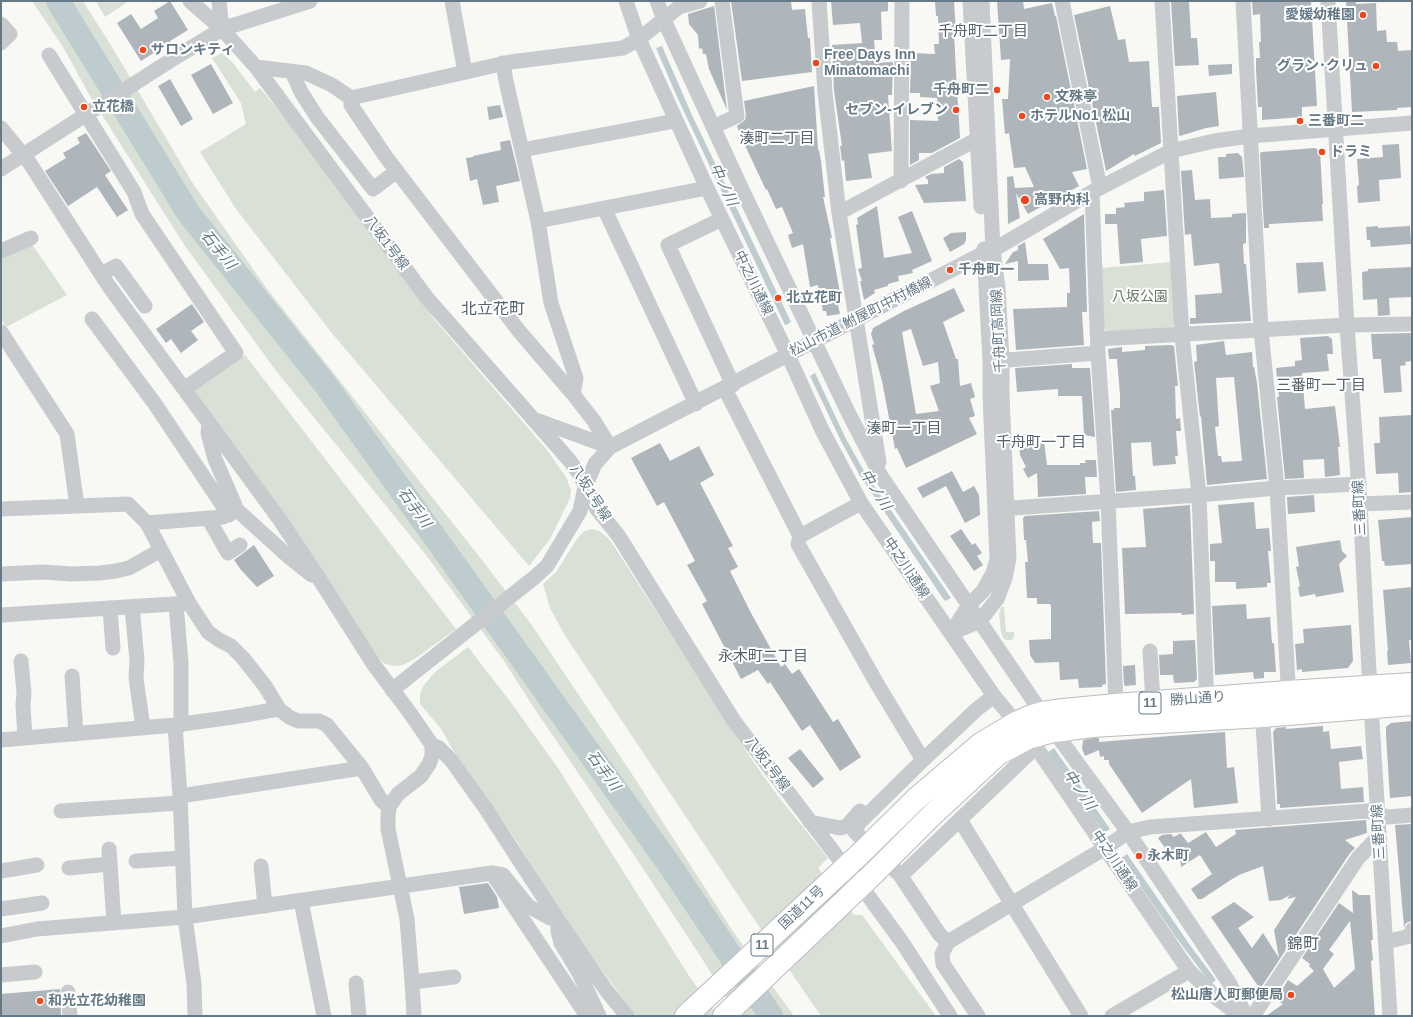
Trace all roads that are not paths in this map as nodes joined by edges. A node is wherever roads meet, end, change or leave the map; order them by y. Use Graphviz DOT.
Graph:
graph roads {
  1 [pos="190,1"];
  2 [pos="219,1"];
  3 [pos="310,1"];
  4 [pos="452,1"];
  5 [pos="626,1"];
  6 [pos="657,1"];
  7 [pos="700,1"];
  8 [pos="722,1"];
  9 [pos="820,1"];
  10 [pos="902,1"];
  11 [pos="970,1"];
  12 [pos="982,1"];
  13 [pos="1062,1"];
  14 [pos="1162,1"];
  15 [pos="1243,1"];
  16 [pos="1328,1"];
  17 [pos="664,20"];
  18 [pos="1,24"];
  19 [pos="222,29"];
  20 [pos="639,39"];
  21 [pos="1,43"];
  22 [pos="49,55"];
  23 [pos="503,63"];
  24 [pos="256,67"];
  25 [pos="292,72"];
  26 [pos="465,72"];
  27 [pos="351,98"];
  28 [pos="88,114"];
  29 [pos="675,121"];
  30 [pos="1412,123"];
  31 [pos="713,127"];
  32 [pos="1,128"];
  33 [pos="1336,129"];
  34 [pos="1250,136"];
  35 [pos="982,137"];
  36 [pos="522,150"];
  37 [pos="1171,151"];
  38 [pos="23,156"];
  39 [pos="1,158"];
  40 [pos="1,168"];
  41 [pos="397,171"];
  42 [pos="901,181"];
  43 [pos="707,188"];
  44 [pos="1096,190"];
  45 [pos="604,208"];
  46 [pos="839,213"];
  47 [pos="722,219"];
  48 [pos="538,221"];
  49 [pos="31,238"];
  50 [pos="989,251"];
  51 [pos="1,252"];
  52 [pos="101,274"];
  53 [pos="144,306"];
  54 [pos="92,319"];
  55 [pos="855,320"];
  56 [pos="1412,324"];
  57 [pos="1347,325"];
  58 [pos="1261,330"];
  59 [pos="1,332"];
  60 [pos="1182,335"];
  61 [pos="815,342"];
  62 [pos="1098,346"];
  63 [pos="788,355"];
  64 [pos="996,361"];
  65 [pos="729,387"];
  66 [pos="184,389"];
  67 [pos="573,394"];
  68 [pos="696,404"];
  69 [pos="534,419"];
  70 [pos="209,424"];
  71 [pos="610,447"];
  72 [pos="881,476"];
  73 [pos="1359,484"];
  74 [pos="585,487"];
  75 [pos="1277,488"];
  76 [pos="1199,495"];
  77 [pos="1108,501"];
  78 [pos="1412,502"];
  79 [pos="862,503"];
  80 [pos="1360,504"];
  81 [pos="77,506"];
  82 [pos="1,509"];
  83 [pos="1001,509"];
  84 [pos="233,512"];
  85 [pos="211,518"];
  86 [pos="147,523"];
  87 [pos="800,536"];
  88 [pos="240,545"];
  89 [pos="161,550"];
  90 [pos="1,574"];
  91 [pos="320,580"];
  92 [pos="183,604"];
  93 [pos="970,605"];
  94 [pos="132,607"];
  95 [pos="110,608"];
  96 [pos="1,616"];
  97 [pos="980,621"];
  98 [pos="951,633"];
  99 [pos="113,648"];
  100 [pos="1150,651"];
  101 [pos="21,661"];
  102 [pos="72,676"];
  103 [pos="1412,684"];
  104 [pos="392,690"];
  105 [pos="1288,692"];
  106 [pos="1261,695"];
  107 [pos="994,696"];
  108 [pos="1370,697"];
  109 [pos="1152,702"];
  110 [pos="1412,704"];
  111 [pos="1116,705"];
  112 [pos="278,709"];
  113 [pos="1207,709"];
  114 [pos="1290,714"];
  115 [pos="1263,716"];
  116 [pos="1048,722"];
  117 [pos="178,725"];
  118 [pos="143,728"];
  119 [pos="76,734"];
  120 [pos="1027,736"];
  121 [pos="25,738"];
  122 [pos="1,740"];
  123 [pos="432,745"];
  124 [pos="923,760"];
  125 [pos="362,768"];
  126 [pos="916,799"];
  127 [pos="180,800"];
  128 [pos="878,805"];
  129 [pos="390,807"];
  130 [pos="61,811"];
  131 [pos="1378,814"];
  132 [pos="1412,815"];
  133 [pos="930,816"];
  134 [pos="1269,819"];
  135 [pos="960,820"];
  136 [pos="810,822"];
  137 [pos="1128,832"];
  138 [pos="1379,836"];
  139 [pos="1105,848"];
  140 [pos="182,858"];
  141 [pos="136,861"];
  142 [pos="37,865"];
  143 [pos="847,865"];
  144 [pos="261,866"];
  145 [pos="69,868"];
  146 [pos="1,870"];
  147 [pos="492,873"];
  148 [pos="900,875"];
  149 [pos="863,884"];
  150 [pos="400,886"];
  151 [pos="301,901"];
  152 [pos="42,903"];
  153 [pos="1012,903"];
  154 [pos="266,906"];
  155 [pos="1,909"];
  156 [pos="185,917"];
  157 [pos="558,920"];
  158 [pos="114,923"];
  159 [pos="1412,930"];
  160 [pos="1,936"];
  161 [pos="948,942"];
  162 [pos="1386,942"];
  163 [pos="1189,971"];
  164 [pos="35,972"];
  165 [pos="1,975"];
  166 [pos="454,977"];
  167 [pos="412,982"];
  168 [pos="356,983"];
  169 [pos="68,992"];
  170 [pos="70,1016"];
  171 [pos="195,1016"];
  172 [pos="324,1016"];
  173 [pos="359,1016"];
  174 [pos="414,1016"];
  175 [pos="587,1016"];
  176 [pos="599,1016"];
  177 [pos="627,1016"];
  178 [pos="686,1016"];
  179 [pos="724,1016"];
  180 [pos="950,1016"];
  181 [pos="978,1016"];
  182 [pos="1080,1016"];
  183 [pos="1112,1016"];
  184 [pos="1240,1016"];
  185 [pos="1246,1016"];
  186 [pos="1253,1016"];
  187 [pos="1390,1016"];
  1 -- 19 [label="street, 八坂1号線"];
  2 -- 19 [label="street"];
  3 -- 19 [label="street"];
  4 -- 26 [label="street"];
  5 -- 20 [label="street, 中之川通線"];
  6 -- 17 [label="street, 中之川通線"];
  7 -- 17 [label="street"];
  8 -- 31 [label="street"];
  9 -- 46 [label="street"];
  10 -- 42 [label="street"];
  11 -- 35 [label="street, 千舟町高岡線"];
  12 -- 35 [label="street, 千舟町高岡線"];
  13 -- 44 [label="street"];
  14 -- 37 [label="street"];
  15 -- 34 [label="street"];
  16 -- 33 [label="street, 三番町線"];
  17 -- 20 [label="street"];
  17 -- 31 [label="street, 中之川通線"];
  18 -- 21 [label="street"];
  19 -- 24 [label="street, 八坂1号線"];
  19 -- 28 [label="street"];
  20 -- 23 [label="street"];
  20 -- 29 [label="street, 中之川通線"];
  22 -- 28 [label="street"];
  23 -- 26 [label="street"];
  23 -- 36 [label="street"];
  24 -- 25 [label="street"];
  24 -- 69 [label="street, 八坂1号線"];
  25 -- 27 [label="street"];
  25 -- 41 [label="street"];
  26 -- 27 [label="street"];
  27 -- 41 [label="street"];
  28 -- 38 [label="street"];
  28 -- 66 [label="street"];
  29 -- 36 [label="street"];
  29 -- 43 [label="street, 中之川通線"];
  30 -- 33 [label="street, 松山市道 鮒屋町中村橋線"];
  31 -- 61 [label="street, 中之川通線"];
  32 -- 38 [label="street"];
  33 -- 34 [label="street, 松山市道 鮒屋町中村橋線"];
  33 -- 57 [label="street, 三番町線"];
  34 -- 37 [label="street, 松山市道 鮒屋町中村橋線"];
  34 -- 58 [label="street"];
  35 -- 42 [label="street"];
  35 -- 50 [label="street, 千舟町高岡線"];
  36 -- 48 [label="street"];
  37 -- 44 [label="street, 松山市道 鮒屋町中村橋線"];
  37 -- 60 [label="street"];
  38 -- 39 [label="street"];
  38 -- 40 [label="street"];
  38 -- 52 [label="street"];
  41 -- 67 [label="street"];
  42 -- 46 [label="street"];
  43 -- 45 [label="street"];
  43 -- 47 [label="street, 中之川通線"];
  44 -- 50 [label="street, 松山市道 鮒屋町中村橋線"];
  44 -- 62 [label="street"];
  45 -- 48 [label="street"];
  45 -- 68 [label="street"];
  46 -- 55 [label="street"];
  47 -- 63 [label="street, 中之川通線"];
  47 -- 65 [label="street"];
  48 -- 67 [label="street"];
  49 -- 51 [label="street"];
  50 -- 55 [label="street, 松山市道 鮒屋町中村橋線"];
  50 -- 64 [label="street, 千舟町高岡線"];
  52 -- 53 [label="street"];
  52 -- 66 [label="street"];
  54 -- 84 [label="street"];
  55 -- 61 [label="street, 松山市道 鮒屋町中村橋線"];
  55 -- 72 [label="street"];
  56 -- 57 [label="street"];
  57 -- 58 [label="street"];
  57 -- 73 [label="street, 三番町線"];
  58 -- 60 [label="street"];
  58 -- 75 [label="street"];
  59 -- 81 [label="street"];
  60 -- 62 [label="street"];
  60 -- 76 [label="street"];
  61 -- 63 [label="street, 松山市道 鮒屋町中村橋線"];
  61 -- 72 [label="street, 中之川通線"];
  62 -- 64 [label="street"];
  62 -- 77 [label="street"];
  63 -- 65 [label="street, 松山市道 鮒屋町中村橋線"];
  63 -- 79 [label="street, 中之川通線"];
  64 -- 83 [label="street, 千舟町高岡線"];
  65 -- 68 [label="street, 松山市道 鮒屋町中村橋線"];
  65 -- 87 [label="street"];
  66 -- 70 [label="street"];
  67 -- 71 [label="street"];
  68 -- 71 [label="street, 松山市道 鮒屋町中村橋線"];
  69 -- 71 [label="street"];
  69 -- 74 [label="street, 八坂1号線"];
  70 -- 84 [label="street"];
  70 -- 91 [label="street"];
  71 -- 74 [label="street, 松山市道 鮒屋町中村橋線"];
  72 -- 93 [label="street, 中之川通線"];
  73 -- 75 [label="street"];
  73 -- 80 [label="street, 三番町線"];
  74 -- 104 [label="street, 松山市道 鮒屋町中村橋線"];
  74 -- 136 [label="street, 八坂1号線"];
  75 -- 76 [label="street"];
  75 -- 105 [label="street"];
  76 -- 77 [label="street"];
  76 -- 113 [label="street"];
  77 -- 83 [label="street"];
  77 -- 111 [label="street"];
  78 -- 80 [label="street"];
  79 -- 87 [label="street"];
  79 -- 98 [label="street, 中之川通線"];
  80 -- 108 [label="street, 三番町線"];
  81 -- 82 [label="street"];
  81 -- 86 [label="street"];
  83 -- 93 [label="street, 千舟町高岡線"];
  83 -- 97 [label="street, 千舟町高岡線"];
  84 -- 85 [label="street"];
  84 -- 91 [label="street"];
  85 -- 86 [label="street"];
  85 -- 88 [label="street"];
  86 -- 89 [label="street"];
  87 -- 124 [label="street"];
  89 -- 90 [label="street"];
  89 -- 92 [label="street"];
  91 -- 104 [label="street"];
  92 -- 94 [label="street"];
  92 -- 112 [label="street"];
  92 -- 117 [label="street"];
  93 -- 97 [label="street, 中之川通線"];
  93 -- 98 [label="street, 千舟町高岡線"];
  94 -- 95 [label="street"];
  94 -- 118 [label="street"];
  95 -- 96 [label="street"];
  95 -- 99 [label="street"];
  97 -- 98 [label="street, 千舟町高岡線"];
  97 -- 116 [label="street, 中之川通線"];
  98 -- 107 [label="street, 中之川通線"];
  100 -- 109 [label="street"];
  101 -- 121 [label="street"];
  102 -- 119 [label="street"];
  103 -- 108 [label="highway, 勝山通り / 11"];
  104 -- 123 [label="street"];
  105 -- 106 [label="highway, 勝山通り / 11"];
  105 -- 108 [label="highway, 勝山通り / 11"];
  105 -- 114 [label="street"];
  106 -- 113 [label="highway, 勝山通り / 11"];
  106 -- 115 [label="street"];
  107 -- 120 [label="street, 中之川通線"];
  107 -- 124 [label="street"];
  108 -- 110 [label="highway, 勝山通り / 11"];
  108 -- 114 [label="highway, 勝山通り / 11"];
  108 -- 131 [label="street, 三番町線"];
  109 -- 111 [label="highway, 勝山通り / 11"];
  109 -- 113 [label="highway, 勝山通り / 11"];
  111 -- 116 [label="highway, 勝山通り / 11"];
  112 -- 117 [label="street"];
  112 -- 125 [label="street"];
  113 -- 115 [label="highway, 勝山通り / 11"];
  113 -- 116 [label="highway, 勝山通り / 11"];
  114 -- 115 [label="highway, 勝山通り / 11"];
  115 -- 134 [label="street"];
  116 -- 120 [label="highway, 勝山通り / 11"];
  116 -- 137 [label="street, 中之川通線"];
  117 -- 118 [label="street"];
  117 -- 127 [label="street"];
  118 -- 119 [label="street"];
  119 -- 121 [label="street"];
  120 -- 126 [label="highway, 勝山通り / 11"];
  120 -- 133 [label="highway, 勝山通り / 11"];
  120 -- 135 [label="street"];
  120 -- 139 [label="street, 中之川通線"];
  121 -- 122 [label="street"];
  123 -- 129 [label="street"];
  123 -- 157 [label="street"];
  124 -- 128 [label="street"];
  125 -- 127 [label="street"];
  125 -- 129 [label="street"];
  126 -- 143 [label="highway, 国道11号 / 11, bridge"];
  127 -- 130 [label="street"];
  127 -- 140 [label="street"];
  128 -- 136 [label="street"];
  128 -- 148 [label="street"];
  129 -- 150 [label="street"];
  131 -- 132 [label="street"];
  131 -- 134 [label="street"];
  131 -- 138 [label="street, 三番町線"];
  133 -- 149 [label="highway, 国道11号 / 11, bridge"];
  134 -- 137 [label="street"];
  135 -- 148 [label="street"];
  135 -- 153 [label="street"];
  136 -- 143 [label="street, 八坂1号線"];
  137 -- 139 [label="street"];
  137 -- 185 [label="street, 中之川通線"];
  138 -- 162 [label="street, 三番町線"];
  138 -- 186 [label="street"];
  139 -- 153 [label="street"];
  139 -- 163 [label="street, 中之川通線"];
  140 -- 141 [label="street"];
  140 -- 156 [label="street"];
  142 -- 146 [label="street"];
  143 -- 149 [label="street, 八坂1号線"];
  143 -- 178 [label="highway, 国道11号 / 11"];
  144 -- 154 [label="street"];
  145 -- 158 [label="street"];
  147 -- 150 [label="street"];
  147 -- 157 [label="street"];
  147 -- 175 [label="street"];
  148 -- 161 [label="street"];
  149 -- 179 [label="highway, 国道11号 / 11"];
  149 -- 180 [label="street, 八坂1号線"];
  150 -- 151 [label="street"];
  150 -- 167 [label="street"];
  151 -- 154 [label="street"];
  151 -- 172 [label="street"];
  152 -- 155 [label="street"];
  153 -- 161 [label="street"];
  153 -- 182 [label="street"];
  154 -- 156 [label="street"];
  156 -- 158 [label="street"];
  156 -- 171 [label="street"];
  157 -- 176 [label="street"];
  157 -- 177 [label="street"];
  158 -- 160 [label="street"];
  159 -- 162 [label="street"];
  161 -- 181 [label="street"];
  162 -- 187 [label="street, 三番町線"];
  163 -- 183 [label="street"];
  163 -- 184 [label="street, 中之川通線"];
  164 -- 165 [label="street"];
  166 -- 167 [label="street"];
  167 -- 174 [label="street"];
  168 -- 173 [label="street"];
  169 -- 170 [label="street"];
}
